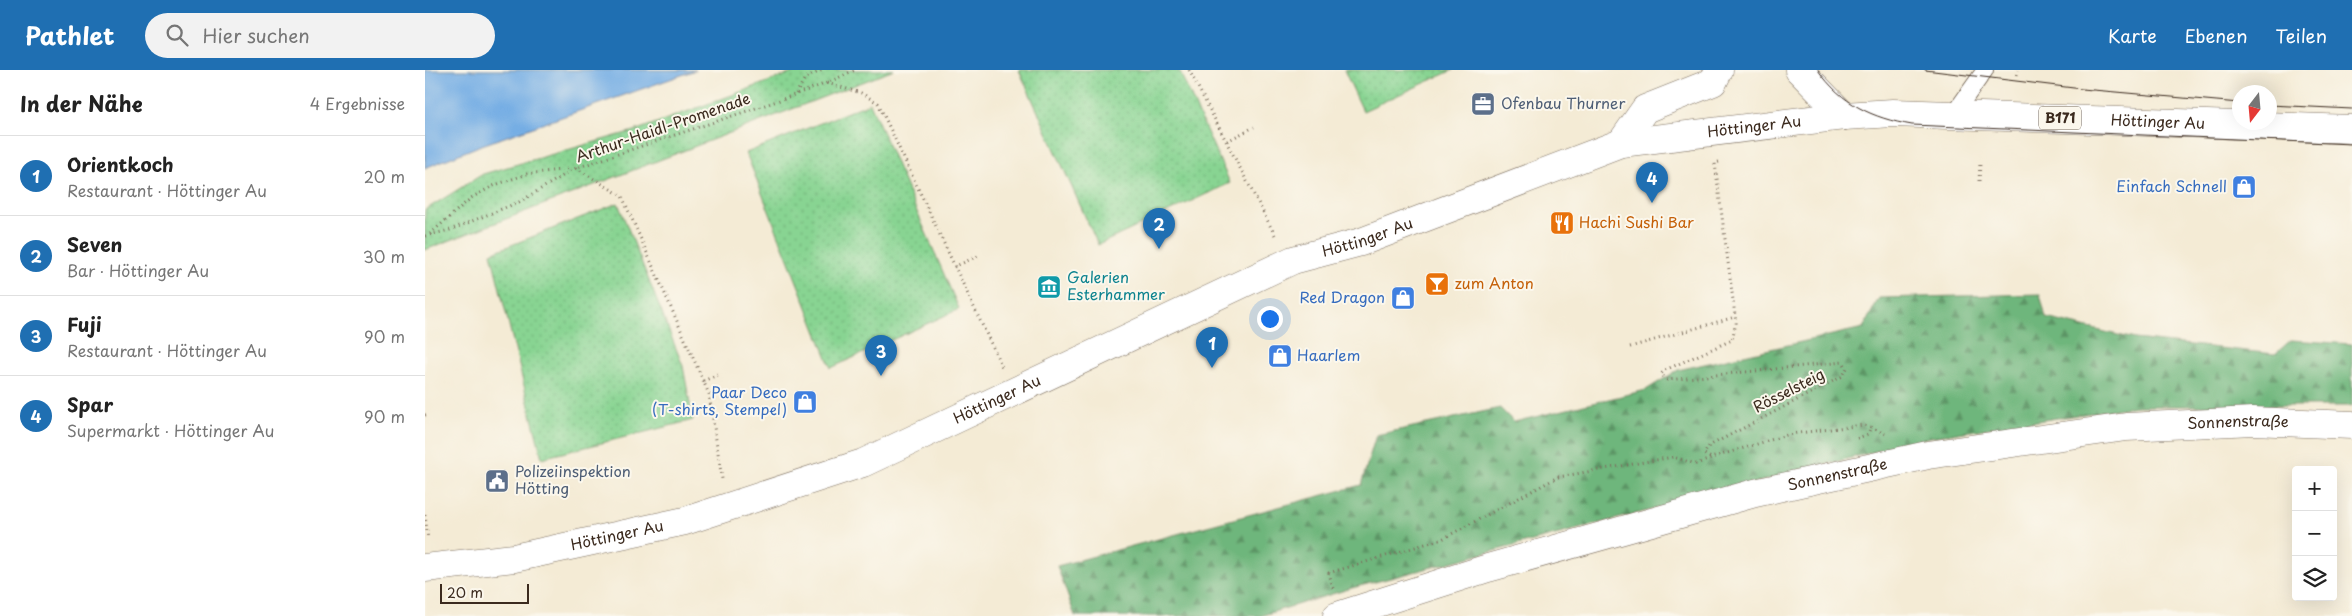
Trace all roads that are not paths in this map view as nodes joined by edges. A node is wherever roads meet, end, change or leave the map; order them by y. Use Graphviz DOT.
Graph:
graph roads {
  1 [pos="1719,70"];
  2 [pos="1799,70"];
  3 [pos="1826,70"];
  4 [pos="1985,70"];
  5 [pos="1953,115"];
  6 [pos="1844,116"];
  7 [pos="2352,129"];
  8 [pos="1621,143"];
  9 [pos="2352,425"];
  10 [pos="425,568"];
  11 [pos="1339,616"];
  1 -- 8 [label="street"];
  2 -- 6 [label="street"];
  3 -- 6 [label="street"];
  4 -- 5 [label="lane"];
  5 -- 6 [label="street, Höttinger Au / B171"];
  5 -- 7 [label="street, Höttinger Au / B171"];
  6 -- 8 [label="street, Höttinger Au"];
  8 -- 10 [label="street, Höttinger Au"];
  9 -- 11 [label="street, Sonnenstraße"];
}
